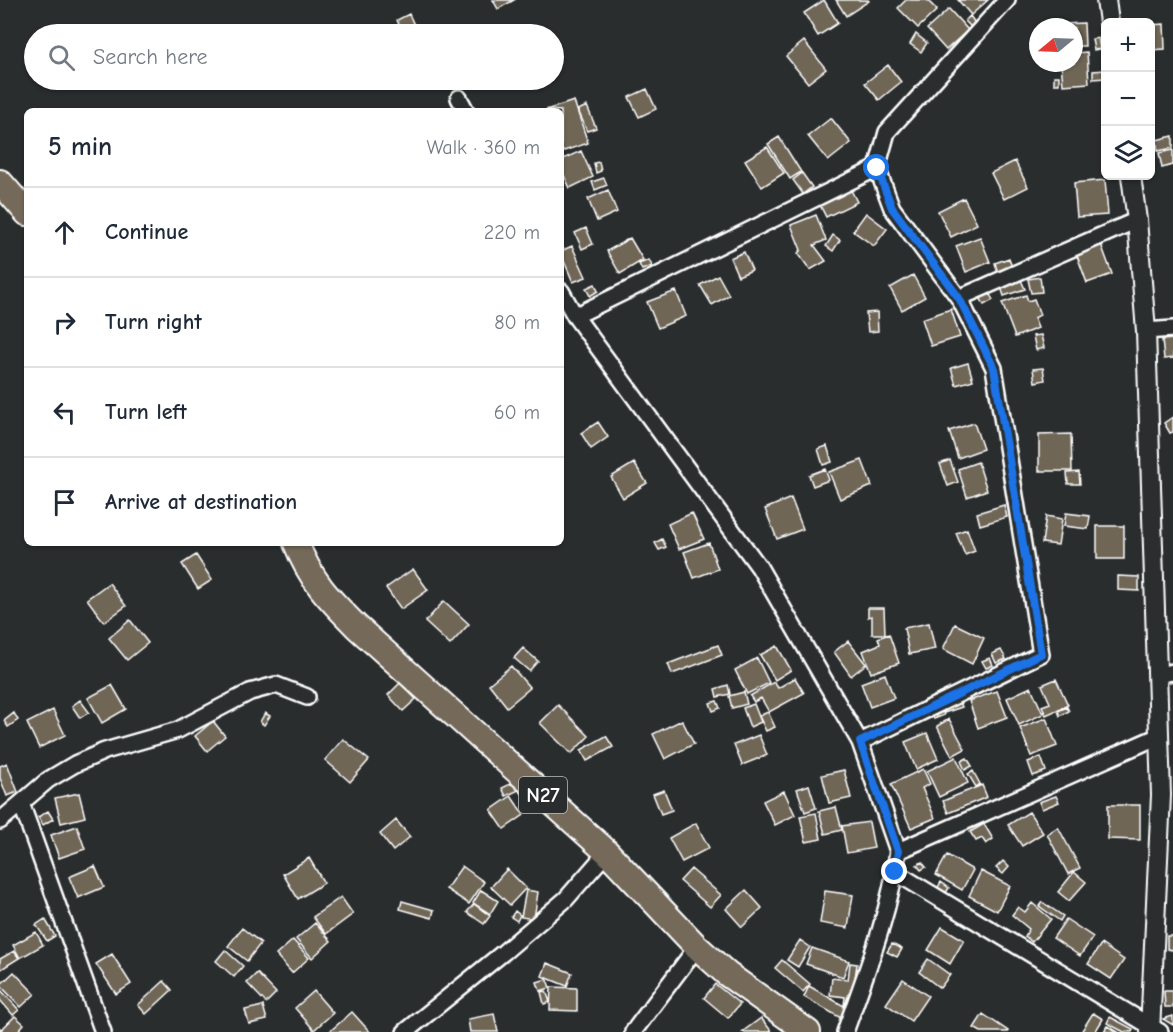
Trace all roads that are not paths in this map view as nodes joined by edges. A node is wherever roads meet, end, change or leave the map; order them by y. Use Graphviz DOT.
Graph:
graph roads {
  1 [pos="1007,0"];
  2 [pos="1106,0"];
  3 [pos="1108,18"];
  4 [pos="877,168"];
  5 [pos="1132,180"];
  6 [pos="0,182"];
  7 [pos="24,210"];
  8 [pos="1137,220"];
  9 [pos="564,296"];
  10 [pos="959,298"];
  11 [pos="575,316"];
  12 [pos="1173,329"];
  13 [pos="1146,331"];
  14 [pos="297,546"];
  15 [pos="1165,673"];
  16 [pos="307,697"];
  17 [pos="1159,736"];
  18 [pos="860,742"];
  19 [pos="1167,802"];
  20 [pos="21,803"];
  21 [pos="0,821"];
  22 [pos="898,851"];
  23 [pos="607,852"];
  24 [pos="895,872"];
  25 [pos="697,947"];
  26 [pos="1153,1030"];
  27 [pos="103,1032"];
  28 [pos="405,1032"];
  29 [pos="633,1032"];
  30 [pos="808,1032"];
  31 [pos="845,1032"];
  1 -- 4 [label="street"];
  2 -- 3 [label="street"];
  4 -- 10 [label="street"];
  4 -- 11 [label="street"];
  5 -- 8 [label="street"];
  6 -- 7 [label="main road"];
  8 -- 10 [label="street"];
  8 -- 13 [label="street"];
  9 -- 11 [label="street"];
  10 -- 18 [label="street"];
  11 -- 18 [label="street"];
  12 -- 13 [label="street"];
  13 -- 15 [label="street"];
  14 -- 23 [label="main road, N27"];
  15 -- 17 [label="street"];
  16 -- 20 [label="street"];
  17 -- 19 [label="street"];
  17 -- 22 [label="street"];
  18 -- 22 [label="street"];
  19 -- 26 [label="street"];
  20 -- 21 [label="street"];
  20 -- 27 [label="street"];
  22 -- 24 [label="street"];
  23 -- 25 [label="main road, N27"];
  23 -- 28 [label="street"];
  24 -- 26 [label="street"];
  24 -- 31 [label="street"];
  25 -- 29 [label="street"];
  25 -- 30 [label="main road, N27"];
}
